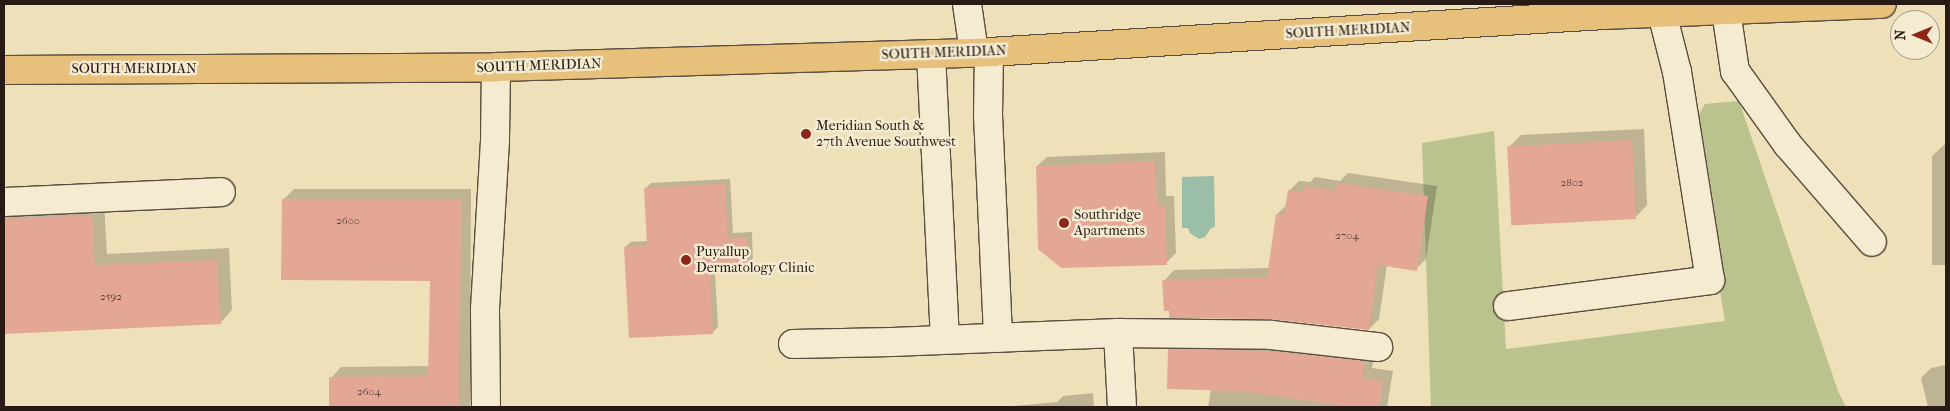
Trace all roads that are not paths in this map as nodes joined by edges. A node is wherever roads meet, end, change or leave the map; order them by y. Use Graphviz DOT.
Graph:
graph roads {
  1 [pos="967,4"];
  2 [pos="1882,4"];
  3 [pos="1604,10"];
  4 [pos="1726,10"];
  5 [pos="1662,13"];
  6 [pos="982,52"];
  7 [pos="931,54"];
  8 [pos="496,67"];
  9 [pos="4,70"];
  10 [pos="221,192"];
  11 [pos="4,202"];
  12 [pos="1872,242"];
  13 [pos="1508,306"];
  14 [pos="1118,332"];
  15 [pos="998,338"];
  16 [pos="945,339"];
  17 [pos="794,344"];
  18 [pos="1378,347"];
  19 [pos="486,407"];
  20 [pos="1122,407"];
  1 -- 6 [label="street"];
  2 -- 4 [label="main road, SOUTH MERIDIAN"];
  3 -- 5 [label="main road, SOUTH MERIDIAN"];
  3 -- 6 [label="main road, SOUTH MERIDIAN"];
  4 -- 5 [label="main road, SOUTH MERIDIAN"];
  4 -- 12 [label="street"];
  5 -- 13 [label="street"];
  6 -- 7 [label="main road, SOUTH MERIDIAN"];
  6 -- 15 [label="street"];
  7 -- 8 [label="main road, SOUTH MERIDIAN"];
  7 -- 16 [label="street"];
  8 -- 9 [label="main road, SOUTH MERIDIAN"];
  8 -- 19 [label="street"];
  10 -- 11 [label="street"];
  14 -- 15 [label="street"];
  14 -- 18 [label="street"];
  14 -- 20 [label="street"];
  15 -- 16 [label="street"];
  16 -- 17 [label="street"];
}
